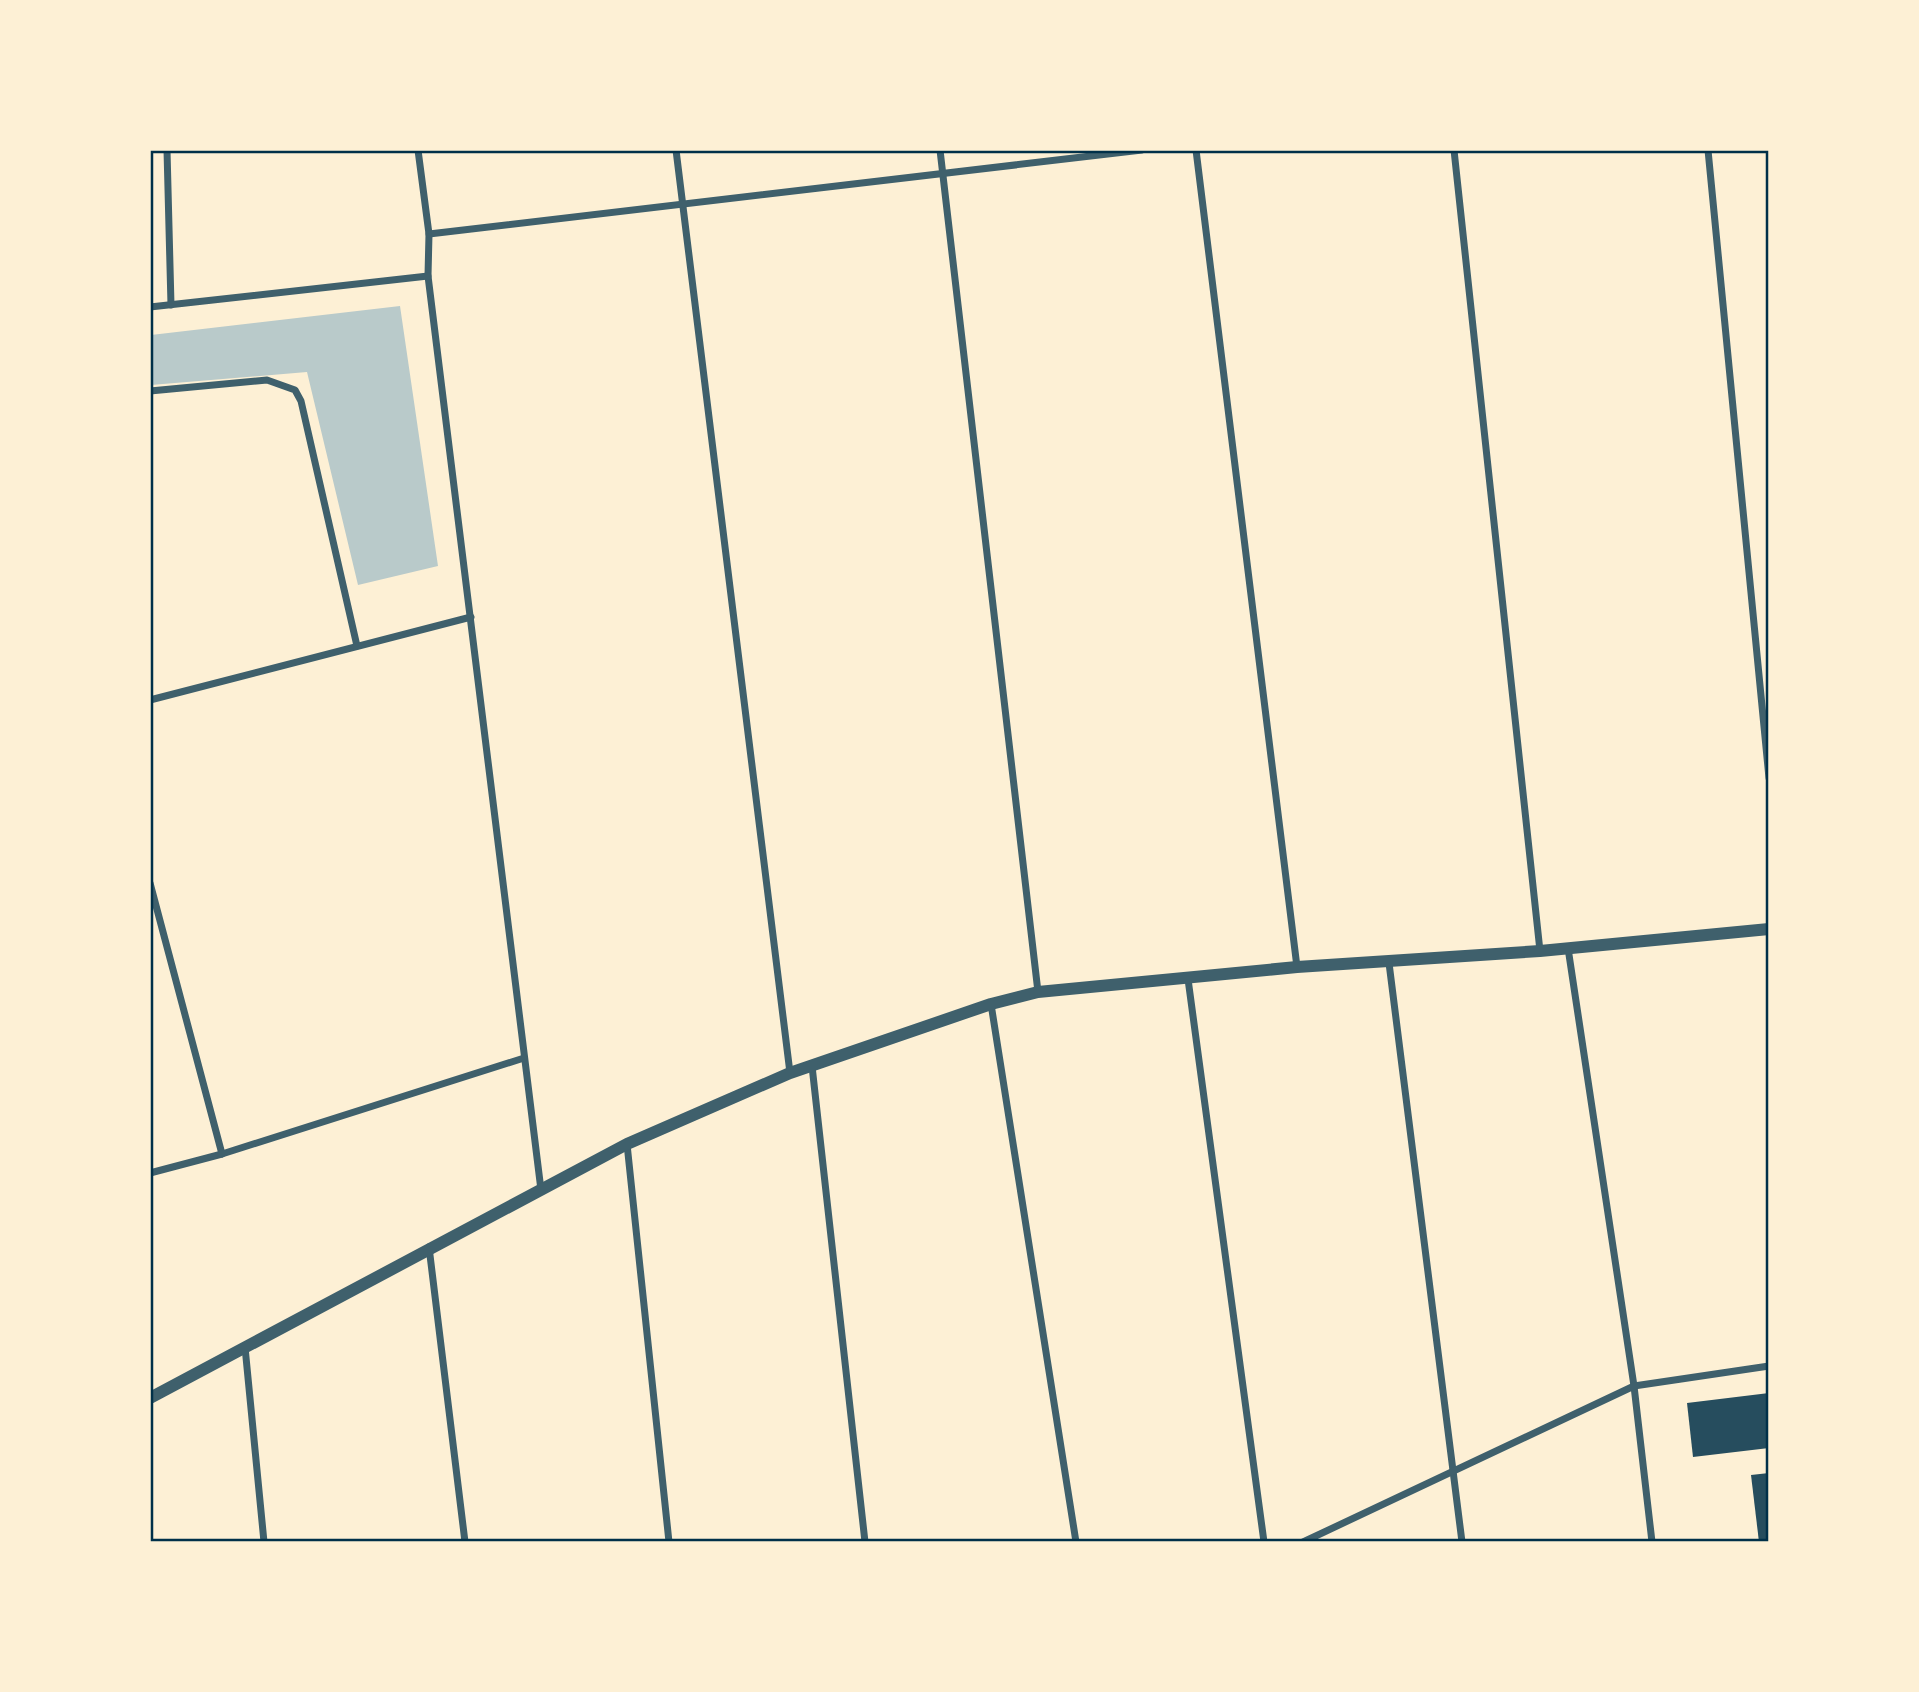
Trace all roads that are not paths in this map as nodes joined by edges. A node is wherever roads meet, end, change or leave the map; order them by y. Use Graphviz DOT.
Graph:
graph roads {
  1 [pos="167,150"];
  2 [pos="418,150"];
  3 [pos="676,150"];
  4 [pos="940,150"];
  5 [pos="1142,150"];
  6 [pos="1196,150"];
  7 [pos="1454,150"];
  8 [pos="1708,150"];
  9 [pos="943,175"];
  10 [pos="682,203"];
  11 [pos="429,234"];
  12 [pos="428,276"];
  13 [pos="171,305"];
  14 [pos="150,307"];
  15 [pos="150,391"];
  16 [pos="471,617"];
  17 [pos="357,646"];
  18 [pos="150,699"];
  19 [pos="1769,778"];
  20 [pos="150,883"];
  21 [pos="1769,929"];
  22 [pos="1568,948"];
  23 [pos="1539,951"];
  24 [pos="1389,963"];
  25 [pos="1297,967"];
  26 [pos="1188,979"];
  27 [pos="1038,992"];
  28 [pos="991,1004"];
  29 [pos="524,1058"];
  30 [pos="812,1066"];
  31 [pos="790,1073"];
  32 [pos="627,1144"];
  33 [pos="222,1154"];
  34 [pos="150,1173"];
  35 [pos="541,1191"];
  36 [pos="429,1247"];
  37 [pos="245,1346"];
  38 [pos="1769,1366"];
  39 [pos="1634,1386"];
  40 [pos="150,1398"];
  41 [pos="1453,1470"];
  42 [pos="264,1542"];
  43 [pos="465,1542"];
  44 [pos="669,1542"];
  45 [pos="866,1542"];
  46 [pos="1076,1542"];
  47 [pos="1264,1542"];
  48 [pos="1303,1542"];
  49 [pos="1462,1542"];
  50 [pos="1652,1542"];
  1 -- 13 [label="street"];
  2 -- 11 [label="street"];
  3 -- 10 [label="street"];
  4 -- 9 [label="street"];
  5 -- 9 [label="street"];
  6 -- 25 [label="street"];
  7 -- 23 [label="street"];
  8 -- 19 [label="street"];
  9 -- 10 [label="street"];
  9 -- 27 [label="street"];
  10 -- 11 [label="street"];
  10 -- 31 [label="street"];
  11 -- 12 [label="street"];
  12 -- 13 [label="street"];
  12 -- 16 [label="street"];
  13 -- 14 [label="street"];
  15 -- 17 [label="street"];
  16 -- 17 [label="street"];
  16 -- 29 [label="street"];
  17 -- 18 [label="street"];
  20 -- 33 [label="street"];
  21 -- 22 [label="street"];
  22 -- 23 [label="street"];
  22 -- 39 [label="street"];
  23 -- 24 [label="street"];
  24 -- 25 [label="street"];
  24 -- 41 [label="street"];
  25 -- 26 [label="street"];
  26 -- 27 [label="street"];
  26 -- 47 [label="street"];
  27 -- 28 [label="street"];
  28 -- 30 [label="street"];
  28 -- 46 [label="street"];
  29 -- 33 [label="street"];
  29 -- 35 [label="street"];
  30 -- 31 [label="street"];
  30 -- 45 [label="street"];
  31 -- 32 [label="street"];
  32 -- 35 [label="street"];
  32 -- 44 [label="street"];
  33 -- 34 [label="street"];
  35 -- 36 [label="street"];
  36 -- 37 [label="street"];
  36 -- 43 [label="street"];
  37 -- 40 [label="street"];
  37 -- 42 [label="street"];
  38 -- 39 [label="street"];
  39 -- 41 [label="street"];
  39 -- 50 [label="street"];
  41 -- 48 [label="street"];
  41 -- 49 [label="street"];
}
